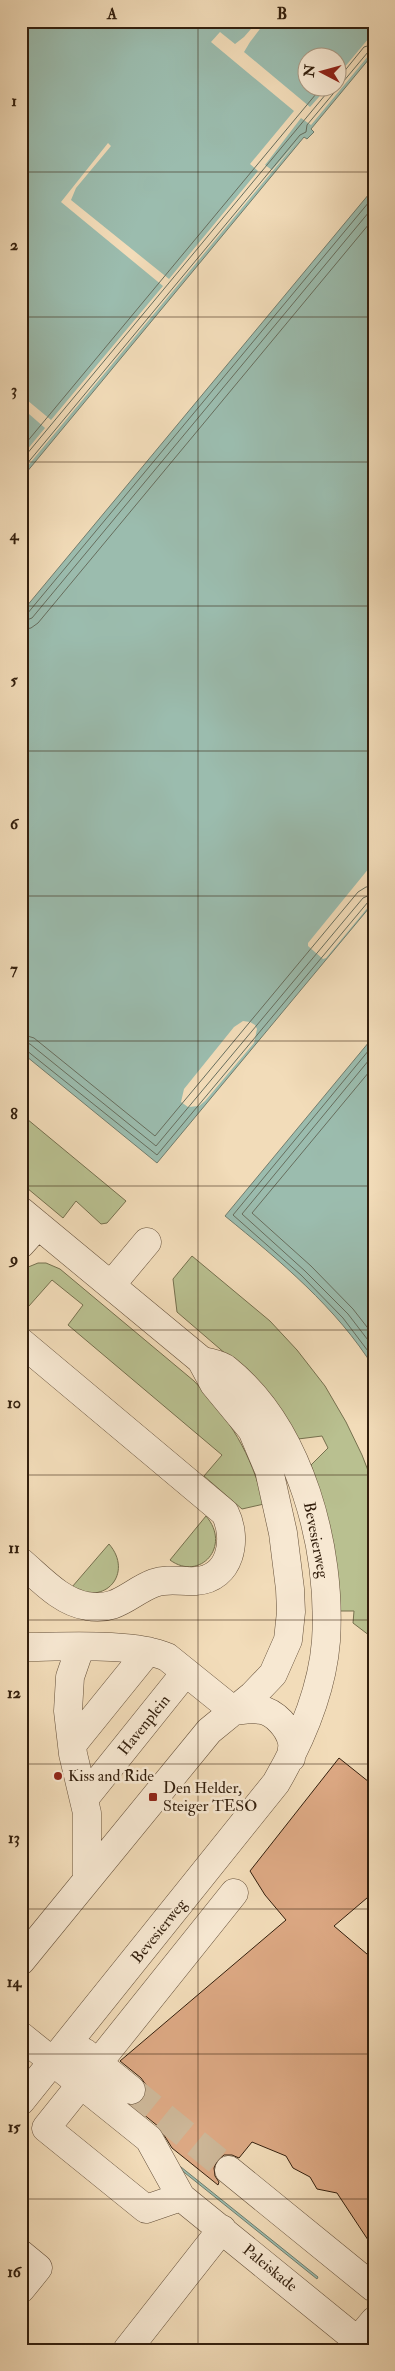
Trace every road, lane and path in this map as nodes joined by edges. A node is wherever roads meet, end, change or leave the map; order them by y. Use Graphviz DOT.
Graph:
graph roads {
  1 [pos="27,1227"];
  2 [pos="146,1242"];
  3 [pos="111,1285"];
  4 [pos="21,1342"];
  5 [pos="201,1360"];
  6 [pos="21,1562"];
  7 [pos="21,1647"];
  8 [pos="80,1648"];
  9 [pos="148,1651"];
  10 [pos="186,1673"];
  11 [pos="234,1712"];
  12 [pos="72,1745"];
  13 [pos="291,1758"];
  14 [pos="84,1799"];
  15 [pos="87,1880"];
  16 [pos="234,1893"];
  17 [pos="26,1949"];
  18 [pos="21,2036"];
  19 [pos="53,2062"];
  20 [pos="98,2064"];
  21 [pos="81,2084"];
  22 [pos="131,2090"];
  23 [pos="21,2101"];
  24 [pos="229,2170"];
  25 [pos="182,2197"];
  26 [pos="222,2230"];
  27 [pos="21,2254"];
  28 [pos="374,2288"];
  29 [pos="21,2289"];
  30 [pos="367,2337"];
  31 [pos="127,2350"];
  1 -- 3 [label="street, Bevesierweg"];
  2 -- 3 [label="street"];
  3 -- 5 [label="street, Bevesierweg"];
  4 -- 6 [label="street"];
  5 -- 11 [label="street, Bevesierweg"];
  5 -- 13 [label="street, Bevesierweg"];
  7 -- 8 [label="street"];
  8 -- 9 [label="street"];
  8 -- 12 [label="street"];
  9 -- 10 [label="street"];
  9 -- 12 [label="street"];
  10 -- 11 [label="street"];
  10 -- 14 [label="street, Havenplein"];
  11 -- 13 [label="street"];
  11 -- 15 [label="street, Bevesierweg"];
  12 -- 14 [label="street"];
  13 -- 19 [label="street, Bevesierweg"];
  14 -- 15 [label="street"];
  15 -- 17 [label="street, Bevesierweg"];
  16 -- 20 [label="street"];
  18 -- 19 [label="street, Paleiskade"];
  19 -- 20 [label="street"];
  19 -- 21 [label="street, Paleiskade"];
  19 -- 23 [label="street, Bevesierweg"];
  20 -- 21 [label="street"];
  20 -- 22 [label="street"];
  21 -- 25 [label="street, Paleiskade"];
  21 -- 25 [label="street"];
  24 -- 28 [label="street"];
  25 -- 26 [label="street, Paleiskade"];
  26 -- 30 [label="street, Paleiskade"];
  26 -- 31 [label="street"];
  27 -- 29 [label="street"];
}
